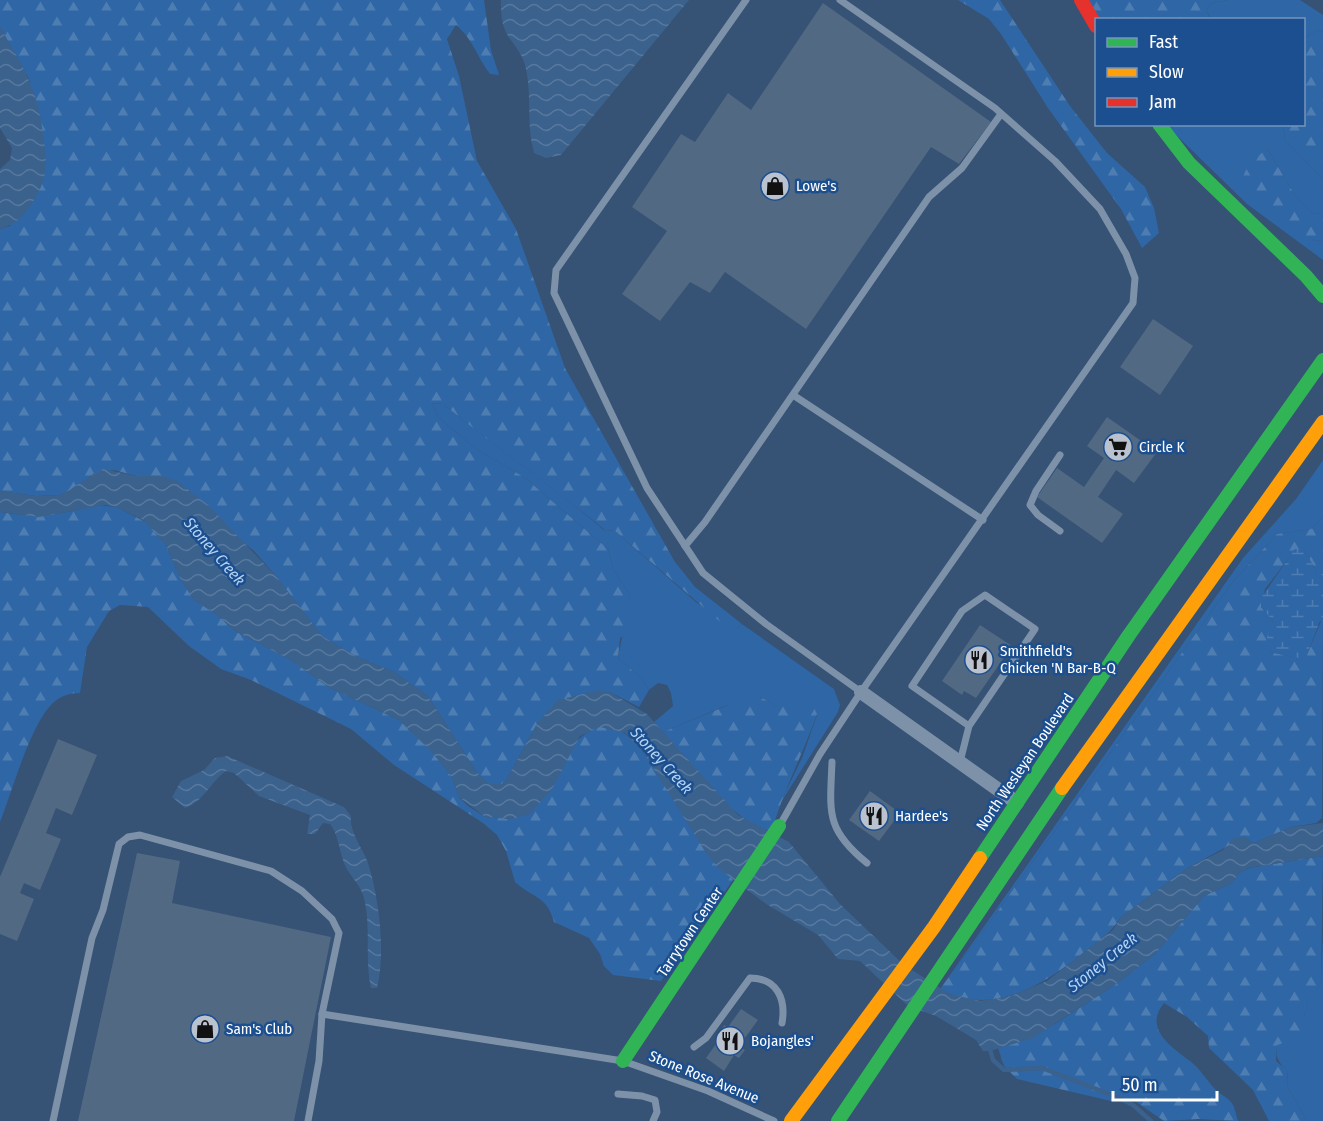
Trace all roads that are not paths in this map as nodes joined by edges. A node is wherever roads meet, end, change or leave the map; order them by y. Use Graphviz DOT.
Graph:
graph roads {
  1 [pos="746,0"];
  2 [pos="840,0"];
  3 [pos="1081,0"];
  4 [pos="1095,24"];
  5 [pos="1001,114"];
  6 [pos="1161,126"];
  7 [pos="1238,209"];
  8 [pos="1314,262"];
  9 [pos="1323,296"];
  10 [pos="1323,360"];
  11 [pos="793,395"];
  12 [pos="1323,422"];
  13 [pos="1060,455"];
  14 [pos="983,520"];
  15 [pos="1060,531"];
  16 [pos="685,546"];
  17 [pos="1143,644"];
  18 [pos="861,692"];
  19 [pos="969,726"];
  20 [pos="831,762"];
  21 [pos="960,762"];
  22 [pos="1017,803"];
  23 [pos="779,826"];
  24 [pos="867,863"];
  25 [pos="322,1014"];
  26 [pos="782,1023"];
  27 [pos="694,1047"];
  28 [pos="623,1061"];
  29 [pos="618,1094"];
  30 [pos="53,1121"];
  31 [pos="308,1121"];
  32 [pos="653,1121"];
  33 [pos="774,1121"];
  34 [pos="791,1121"];
  35 [pos="838,1121"];
  1 -- 16 [label="lane"];
  2 -- 5 [label="lane, Tarrytown Center"];
  3 -- 4 [label="main road"];
  5 -- 11 [label="lane"];
  5 -- 14 [label="lane, Tarrytown Center"];
  6 -- 7 [label="main road"];
  7 -- 8 [label="main road"];
  7 -- 9 [label="main road"];
  10 -- 17 [label="main road, North Wesleyan Boulevard"];
  11 -- 14 [label="lane"];
  11 -- 16 [label="lane"];
  12 -- 17 [label="main road, North Wesleyan Boulevard"];
  13 -- 15 [label="lane"];
  14 -- 18 [label="lane, Tarrytown Center"];
  16 -- 18 [label="lane"];
  17 -- 22 [label="main road, North Wesleyan Boulevard"];
  17 -- 35 [label="main road, North Wesleyan Boulevard"];
  18 -- 21 [label="street"];
  18 -- 23 [label="lane, Tarrytown Center"];
  19 -- 19 [label="lane"];
  19 -- 21 [label="lane"];
  20 -- 24 [label="lane"];
  21 -- 22 [label="street"];
  22 -- 34 [label="main road, North Wesleyan Boulevard"];
  23 -- 28 [label="main road, Tarrytown Center"];
  25 -- 28 [label="lane"];
  25 -- 30 [label="lane"];
  25 -- 31 [label="lane"];
  26 -- 27 [label="lane"];
  28 -- 33 [label="lane, Stone Rose Avenue"];
  29 -- 32 [label="lane"];
}
